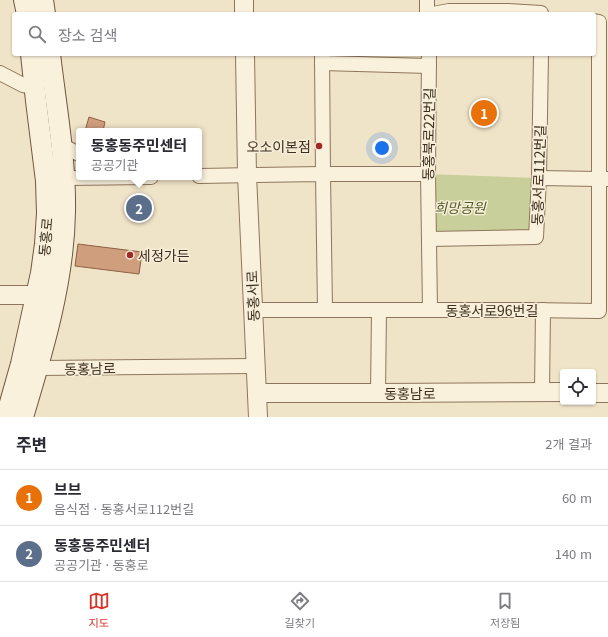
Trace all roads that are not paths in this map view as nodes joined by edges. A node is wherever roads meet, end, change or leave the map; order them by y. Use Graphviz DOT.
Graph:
graph roads {
  1 [pos="24,0"];
  2 [pos="43,0"];
  3 [pos="244,0"];
  4 [pos="427,0"];
  5 [pos="27,12"];
  6 [pos="45,12"];
  7 [pos="244,12"];
  8 [pos="427,12"];
  9 [pos="443,12"];
  10 [pos="520,12"];
  11 [pos="596,22"];
  12 [pos="31,56"];
  13 [pos="50,56"];
  14 [pos="245,56"];
  15 [pos="541,56"];
  16 [pos="322,58"];
  17 [pos="429,60"];
  18 [pos="0,73"];
  19 [pos="35,87"];
  20 [pos="61,144"];
  21 [pos="76,152"];
  22 [pos="323,174"];
  23 [pos="428,174"];
  24 [pos="247,175"];
  25 [pos="202,176"];
  26 [pos="64,178"];
  27 [pos="76,178"];
  28 [pos="539,178"];
  29 [pos="604,179"];
  30 [pos="429,239"];
  31 [pos="0,295"];
  32 [pos="46,296"];
  33 [pos="253,310"];
  34 [pos="325,310"];
  35 [pos="379,310"];
  36 [pos="430,310"];
  37 [pos="543,310"];
  38 [pos="29,366"];
  39 [pos="255,366"];
  40 [pos="542,392"];
  41 [pos="560,392"];
  42 [pos="257,393"];
  43 [pos="378,393"];
  44 [pos="596,393"];
  45 [pos="608,393"];
  46 [pos="6,417"];
  47 [pos="23,417"];
  48 [pos="258,417"];
  1 -- 5 [label="main road"];
  2 -- 6 [label="main road"];
  3 -- 7 [label="street"];
  4 -- 8 [label="street"];
  9 -- 10 [label="street"];
  11 -- 29 [label="street, 동홍서로96번길"];
  12 -- 19 [label="main road, 동홍로"];
  13 -- 20 [label="main road, 동홍로"];
  14 -- 24 [label="street, 동홍서로"];
  15 -- 28 [label="street, 동홍서로112번길"];
  16 -- 17 [label="street"];
  16 -- 22 [label="street"];
  17 -- 23 [label="street, 동홍북로22번길"];
  18 -- 19 [label="street"];
  19 -- 32 [label="main road, 동홍로"];
  20 -- 21 [label="street"];
  20 -- 26 [label="main road, 동홍로"];
  22 -- 23 [label="street"];
  22 -- 24 [label="street"];
  22 -- 34 [label="street"];
  23 -- 30 [label="street, 동홍북로22번길"];
  24 -- 25 [label="street"];
  24 -- 33 [label="street, 동홍서로"];
  26 -- 27 [label="street"];
  26 -- 32 [label="main road, 동홍로"];
  28 -- 29 [label="street"];
  28 -- 30 [label="street, 동홍서로112번길"];
  29 -- 37 [label="street, 동홍서로96번길"];
  30 -- 36 [label="street, 동홍북로22번길"];
  31 -- 32 [label="street"];
  32 -- 38 [label="main road, 동홍로"];
  33 -- 34 [label="street, 동홍서로96번길"];
  33 -- 39 [label="street, 동홍서로"];
  34 -- 35 [label="street, 동홍서로96번길"];
  35 -- 36 [label="street, 동홍서로96번길"];
  35 -- 43 [label="street"];
  36 -- 37 [label="street, 동홍서로96번길"];
  37 -- 40 [label="street"];
  38 -- 39 [label="street, 동홍남로"];
  38 -- 46 [label="main road, 동홍로"];
  38 -- 47 [label="main road, 동홍로"];
  39 -- 42 [label="street, 동홍서로"];
  40 -- 41 [label="street, 동홍남로"];
  40 -- 43 [label="street, 동홍남로"];
  42 -- 43 [label="street, 동홍남로"];
  42 -- 48 [label="street, 동홍서로"];
  44 -- 45 [label="street"];
}
